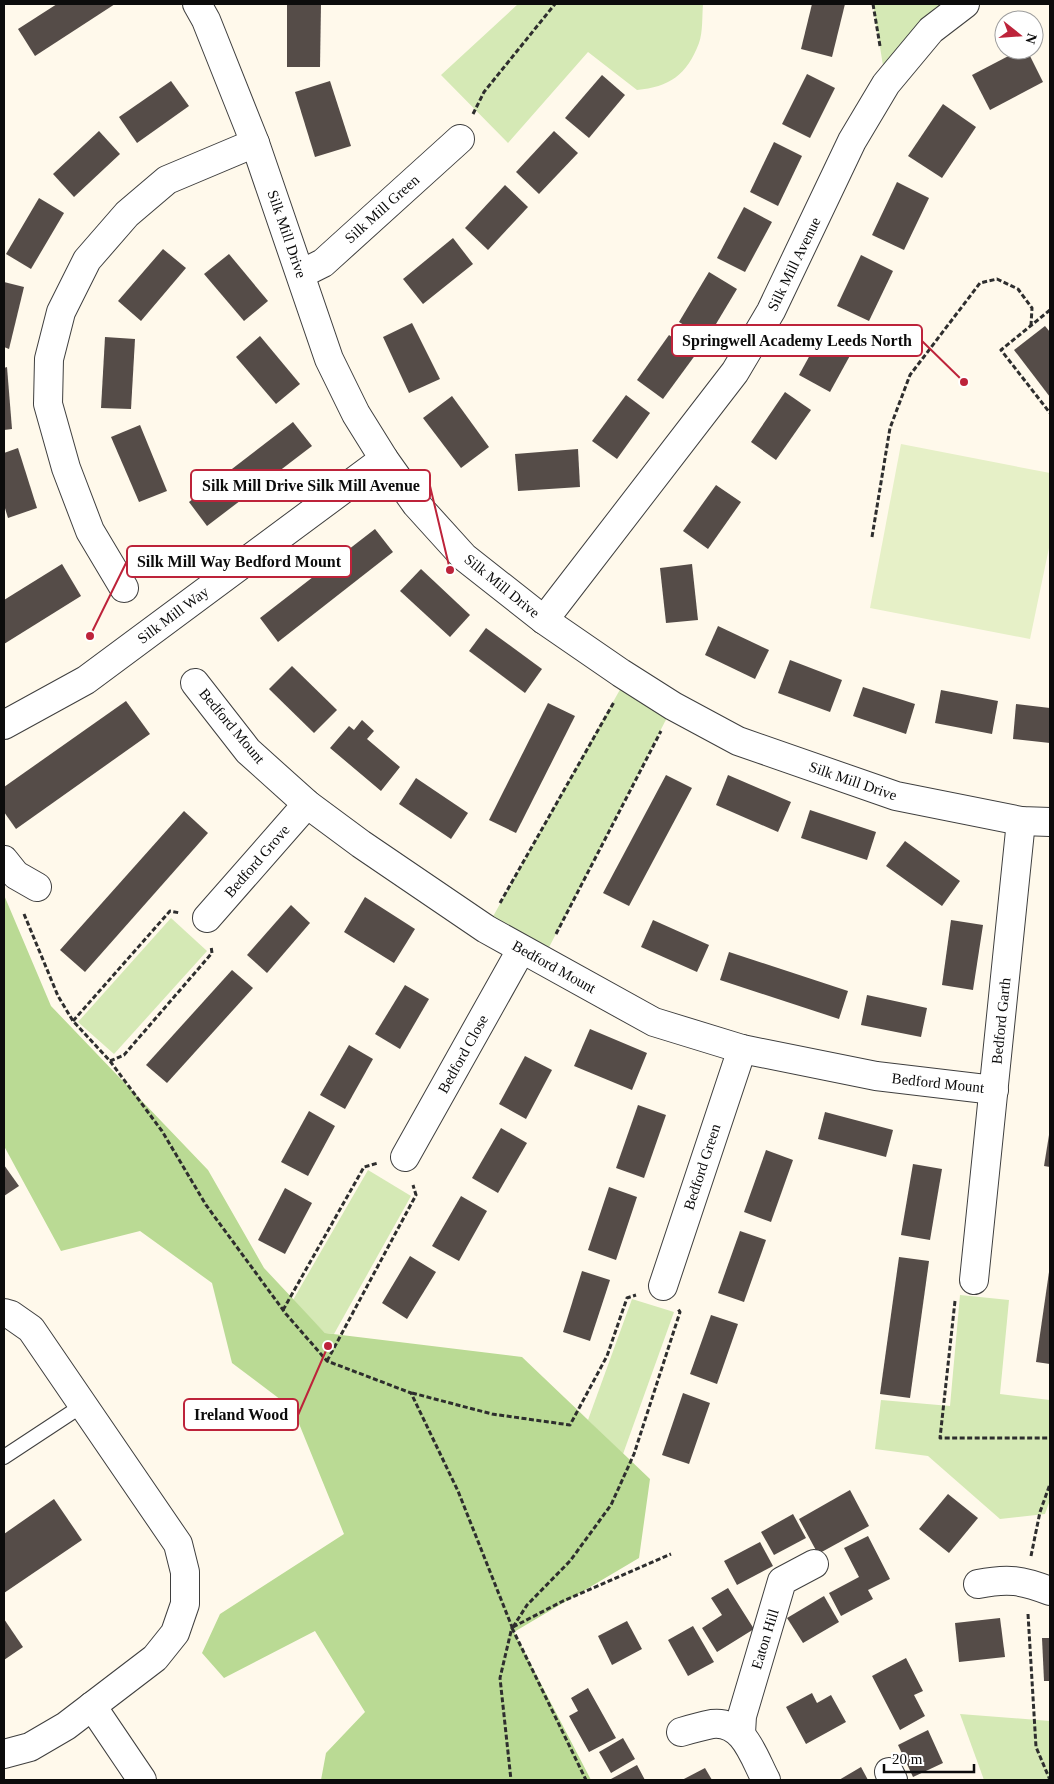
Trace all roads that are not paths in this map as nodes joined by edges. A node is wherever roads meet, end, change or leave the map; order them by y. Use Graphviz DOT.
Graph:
graph roads {
  1 [pos="197,4"];
  2 [pos="965,4"];
  3 [pos="460,139"];
  4 [pos="255,142"];
  5 [pos="300,274"];
  6 [pos="384,459"];
  7 [pos="124,588"];
  8 [pos="544,620"];
  9 [pos="195,683"];
  10 [pos="4,725"];
  11 [pos="307,804"];
  12 [pos="1021,821"];
  13 [pos="1050,822"];
  14 [pos="8,865"];
  15 [pos="37,887"];
  16 [pos="207,918"];
  17 [pos="531,956"];
  18 [pos="742,1049"];
  19 [pos="994,1090"];
  20 [pos="405,1157"];
  21 [pos="974,1280"];
  22 [pos="663,1286"];
  23 [pos="4,1313"];
  24 [pos="83,1405"];
  25 [pos="4,1457"];
  26 [pos="814,1564"];
  27 [pos="978,1584"];
  28 [pos="1038,1586"];
  29 [pos="92,1706"];
  30 [pos="681,1732"];
  31 [pos="741,1733"];
  32 [pos="4,1754"];
  33 [pos="142,1780"];
  34 [pos="766,1780"];
  1 -- 4 [label="street, Silk Mill Drive"];
  2 -- 8 [label="street, Silk Mill Avenue"];
  3 -- 5 [label="street, Silk Mill Green"];
  4 -- 5 [label="street, Silk Mill Drive"];
  4 -- 7 [label="street"];
  5 -- 6 [label="street, Silk Mill Drive"];
  6 -- 8 [label="street, Silk Mill Drive"];
  6 -- 10 [label="street, Silk Mill Way"];
  8 -- 12 [label="street, Silk Mill Drive"];
  9 -- 11 [label="street, Bedford Mount"];
  11 -- 16 [label="street, Bedford Grove"];
  11 -- 17 [label="street, Bedford Mount"];
  12 -- 13 [label="street, Silk Mill Drive"];
  12 -- 19 [label="street, Bedford Garth"];
  14 -- 15 [label="street"];
  17 -- 18 [label="street, Bedford Mount"];
  17 -- 20 [label="street, Bedford Close"];
  18 -- 19 [label="street, Bedford Mount"];
  18 -- 22 [label="street, Bedford Green"];
  19 -- 21 [label="street, Bedford Garth"];
  23 -- 24 [label="street"];
  24 -- 25 [label="lane"];
  24 -- 29 [label="street"];
  26 -- 31 [label="street, Eaton Hill"];
  27 -- 28 [label="street"];
  29 -- 32 [label="street"];
  29 -- 33 [label="street"];
  30 -- 31 [label="street"];
  31 -- 34 [label="street"];
}
